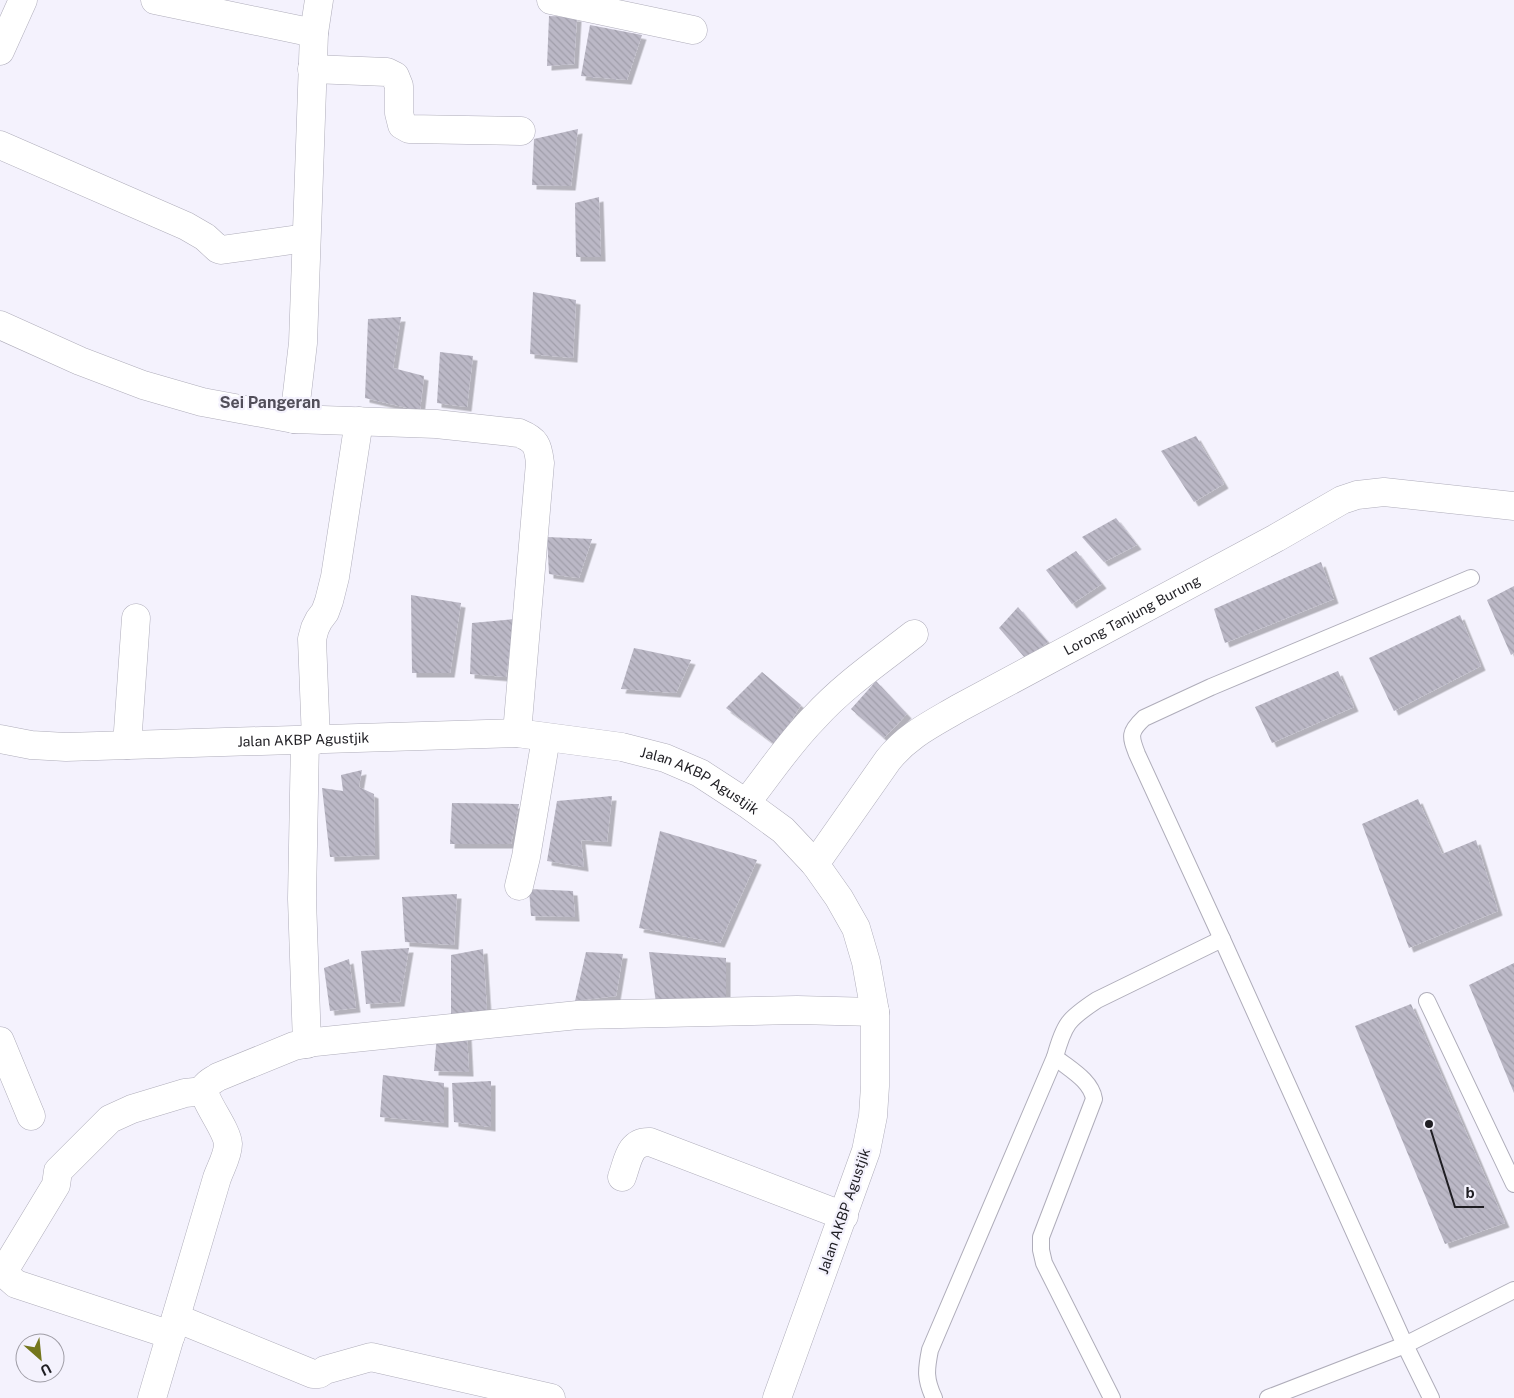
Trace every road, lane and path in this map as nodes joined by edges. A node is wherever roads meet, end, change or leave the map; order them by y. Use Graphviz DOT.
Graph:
graph roads {
  1 [pos="23,0"];
  2 [pos="155,0"];
  3 [pos="319,0"];
  4 [pos="551,0"];
  5 [pos="693,30"];
  6 [pos="314,33"];
  7 [pos="0,51"];
  8 [pos="312,69"];
  9 [pos="521,132"];
  10 [pos="0,145"];
  11 [pos="306,238"];
  12 [pos="0,325"];
  13 [pos="294,419"];
  14 [pos="359,421"];
  15 [pos="1514,506"];
  16 [pos="1471,578"];
  17 [pos="136,618"];
  18 [pos="914,634"];
  19 [pos="517,733"];
  20 [pos="546,738"];
  21 [pos="310,740"];
  22 [pos="1,744"];
  23 [pos="127,745"];
  24 [pos="746,803"];
  25 [pos="815,864"];
  26 [pos="519,886"];
  27 [pos="1222,939"];
  28 [pos="1428,1000"];
  29 [pos="875,1012"];
  30 [pos="0,1041"];
  31 [pos="307,1044"];
  32 [pos="1055,1057"];
  33 [pos="204,1091"];
  34 [pos="31,1116"];
  35 [pos="622,1177"];
  36 [pos="1514,1184"];
  37 [pos="844,1216"];
  38 [pos="1514,1290"];
  39 [pos="174,1326"];
  40 [pos="1405,1345"];
  41 [pos="152,1398"];
  42 [pos="551,1398"];
  43 [pos="776,1398"];
  44 [pos="934,1398"];
  45 [pos="1112,1398"];
  46 [pos="1268,1398"];
  47 [pos="1431,1398"];
  1 -- 7 [label="street"];
  2 -- 6 [label="street"];
  3 -- 6 [label="street"];
  4 -- 5 [label="street"];
  6 -- 8 [label="street"];
  8 -- 9 [label="street"];
  8 -- 11 [label="street"];
  10 -- 11 [label="street"];
  11 -- 13 [label="street"];
  12 -- 13 [label="street"];
  13 -- 14 [label="street"];
  14 -- 19 [label="street"];
  14 -- 21 [label="street"];
  15 -- 25 [label="street, Lorong Tanjung Burung"];
  16 -- 27 [label="lane"];
  17 -- 23 [label="street"];
  18 -- 24 [label="street"];
  19 -- 20 [label="street, Jalan AKBP Agustjik"];
  19 -- 21 [label="street, Jalan AKBP Agustjik"];
  20 -- 24 [label="street, Jalan AKBP Agustjik"];
  20 -- 26 [label="street"];
  21 -- 23 [label="street, Jalan AKBP Agustjik"];
  21 -- 31 [label="street"];
  22 -- 23 [label="street, Jalan AKBP Agustjik"];
  24 -- 25 [label="street, Jalan AKBP Agustjik"];
  25 -- 29 [label="street, Jalan AKBP Agustjik"];
  27 -- 32 [label="lane"];
  27 -- 40 [label="lane"];
  28 -- 36 [label="lane"];
  29 -- 31 [label="street"];
  29 -- 37 [label="street, Jalan AKBP Agustjik"];
  30 -- 34 [label="street"];
  31 -- 33 [label="street"];
  32 -- 44 [label="lane"];
  32 -- 45 [label="lane"];
  33 -- 39 [label="street"];
  33 -- 39 [label="street"];
  35 -- 37 [label="street"];
  37 -- 43 [label="street, Jalan AKBP Agustjik"];
  38 -- 40 [label="lane"];
  39 -- 41 [label="street"];
  39 -- 42 [label="street"];
  40 -- 46 [label="lane"];
  40 -- 47 [label="lane"];
}
